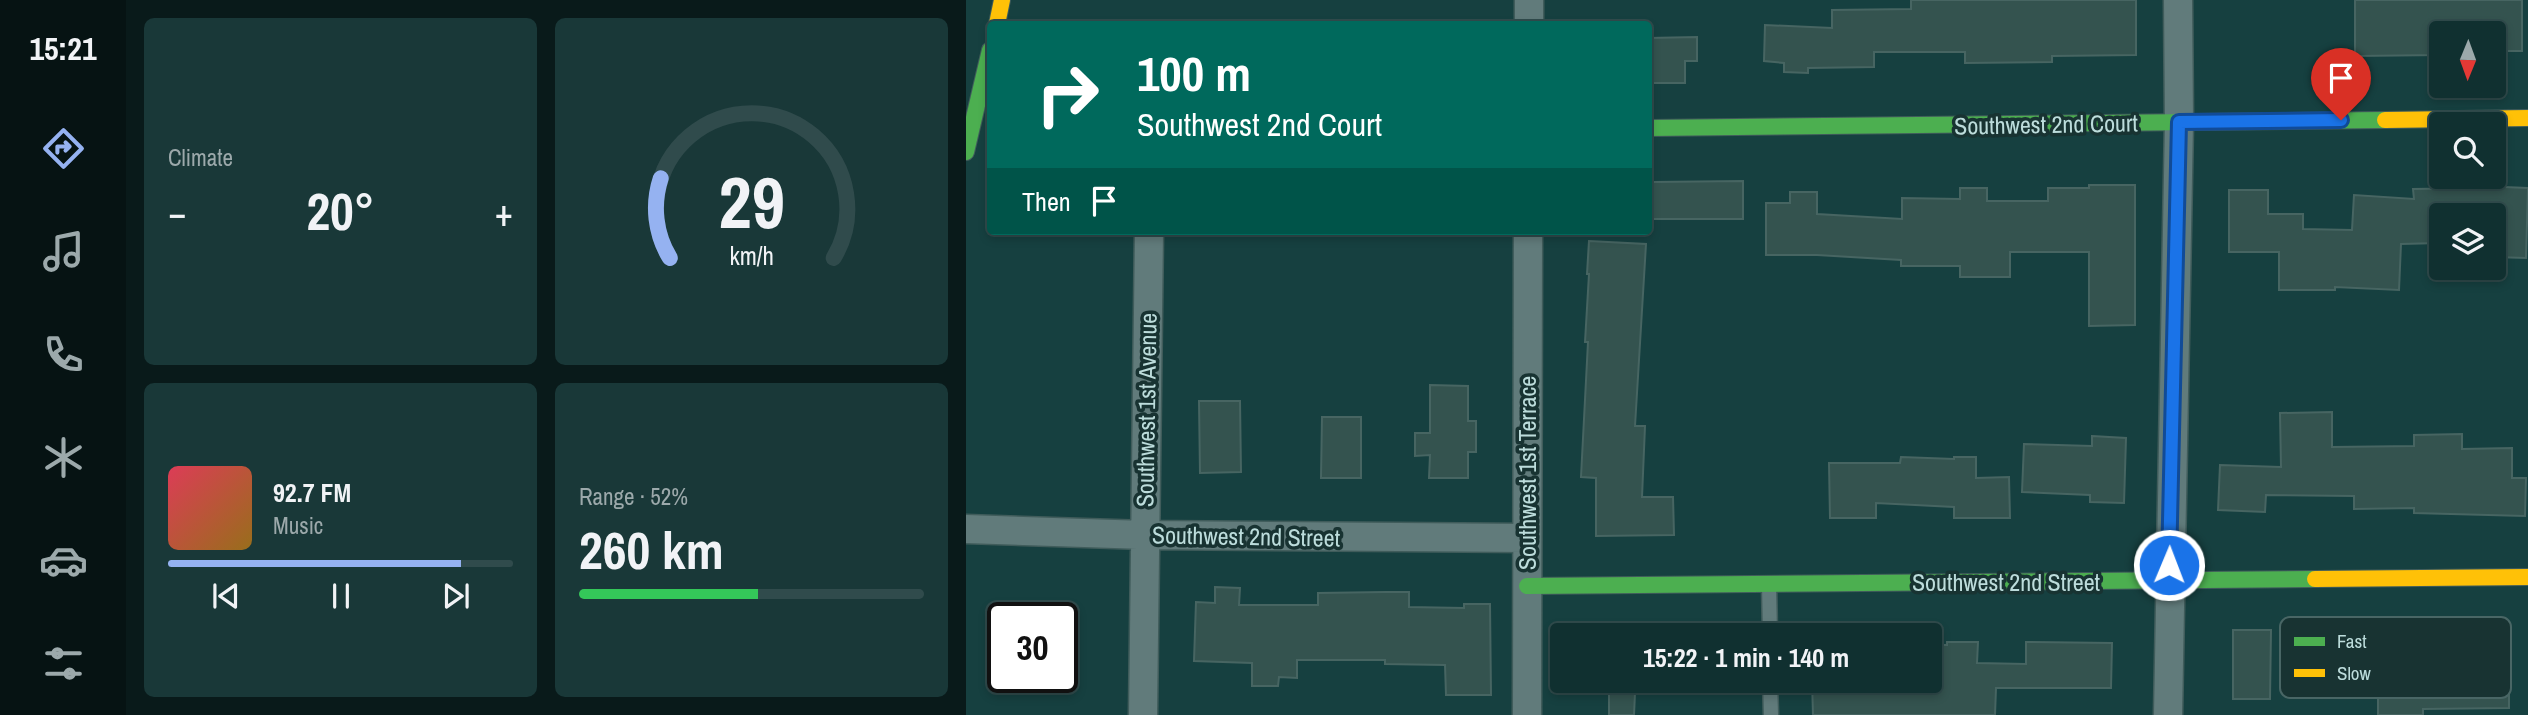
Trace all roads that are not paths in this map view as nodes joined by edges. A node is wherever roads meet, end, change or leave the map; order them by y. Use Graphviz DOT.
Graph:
graph roads {
  1 [pos="1002,0"];
  2 [pos="1529,0"];
  3 [pos="2178,0"];
  4 [pos="997,21"];
  5 [pos="1529,21"];
  6 [pos="987,62"];
  7 [pos="978,100"];
  8 [pos="2528,118"];
  9 [pos="2179,122"];
  10 [pos="1652,128"];
  11 [pos="966,152"];
  12 [pos="1149,235"];
  13 [pos="1528,235"];
  14 [pos="966,529"];
  15 [pos="1145,535"];
  16 [pos="1527,538"];
  17 [pos="2528,577"];
  18 [pos="2169,581"];
  19 [pos="1769,583"];
  20 [pos="1527,586"];
  21 [pos="1770,623"];
  22 [pos="1770,693"];
  23 [pos="1143,715"];
  24 [pos="1527,715"];
  25 [pos="1771,715"];
  26 [pos="2168,715"];
  1 -- 4 [label="street"];
  2 -- 5 [label="street"];
  3 -- 9 [label="street"];
  6 -- 7 [label="street"];
  7 -- 11 [label="street"];
  8 -- 9 [label="street, Southwest 2nd Court"];
  9 -- 10 [label="street, Southwest 2nd Court"];
  9 -- 18 [label="street"];
  12 -- 15 [label="street, Southwest 1st Avenue"];
  13 -- 16 [label="street, Southwest 1st Terrace"];
  14 -- 15 [label="street, Southwest 2nd Street"];
  15 -- 16 [label="street, Southwest 2nd Street"];
  15 -- 23 [label="street, Southwest 1st Avenue"];
  16 -- 20 [label="street, Southwest 1st Terrace"];
  17 -- 18 [label="street, Southwest 2nd Street"];
  18 -- 19 [label="street, Southwest 2nd Street"];
  18 -- 26 [label="street"];
  19 -- 20 [label="street, Southwest 2nd Street"];
  19 -- 21 [label="lane"];
  20 -- 24 [label="street, Southwest 1st Terrace"];
  22 -- 25 [label="lane"];
}
